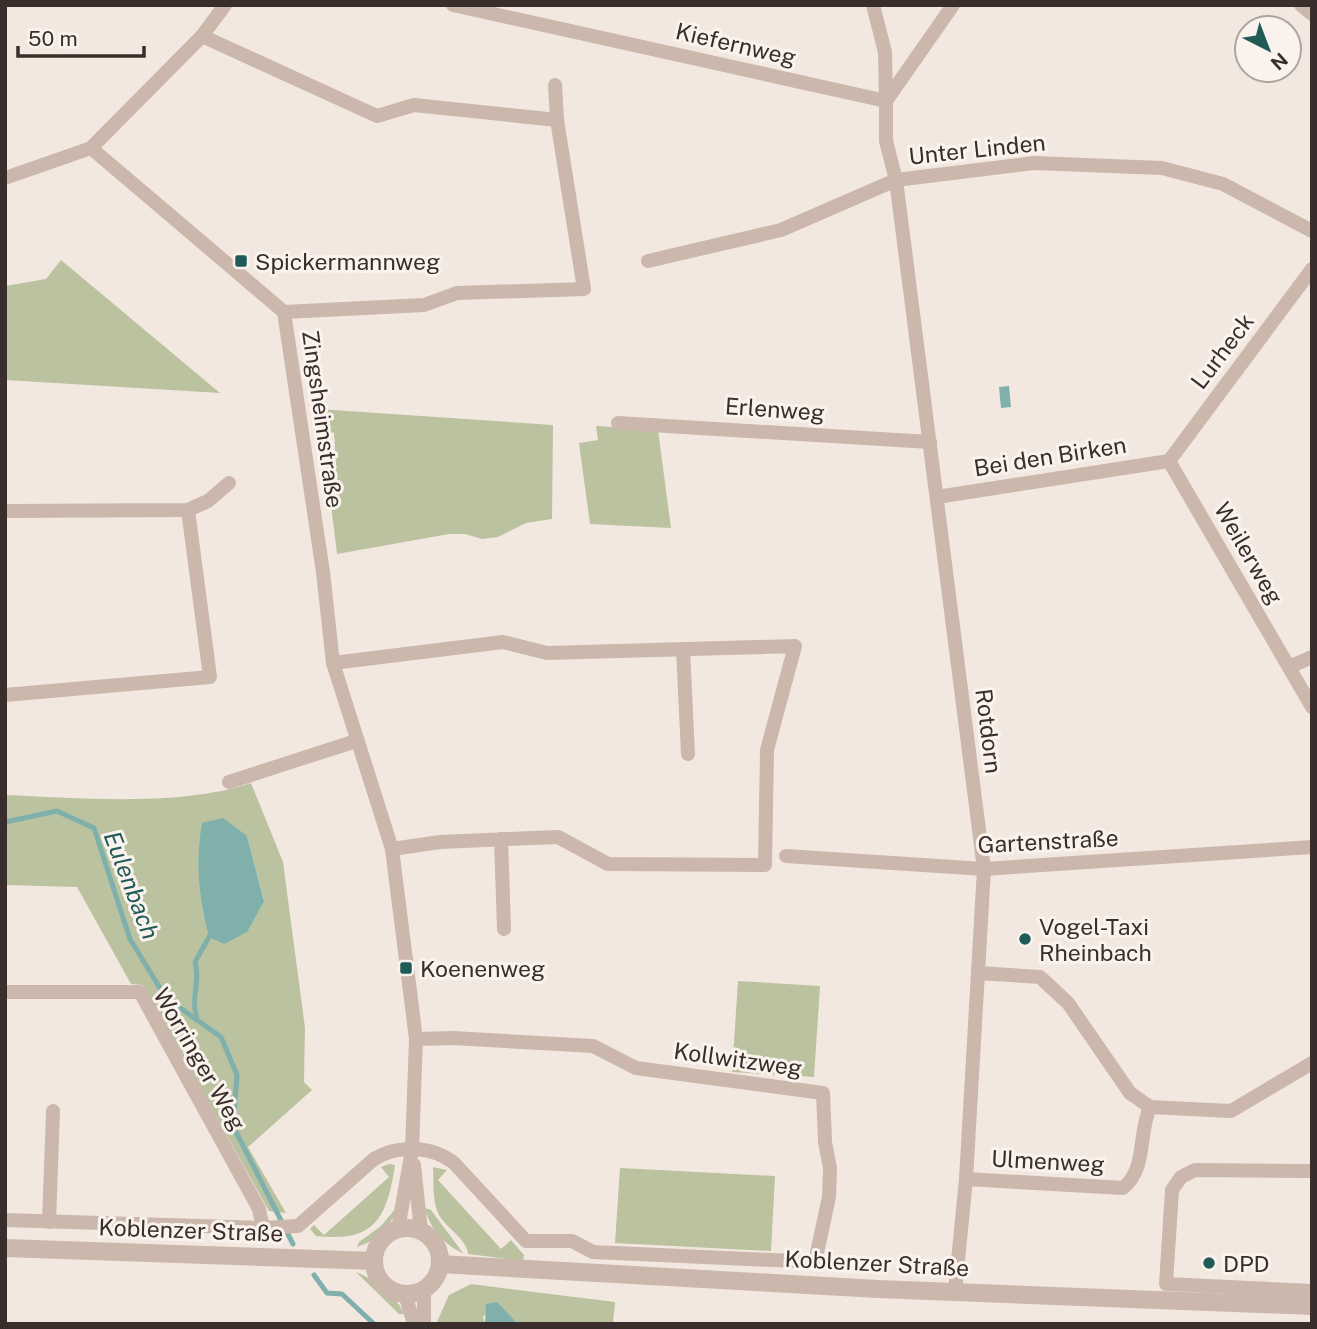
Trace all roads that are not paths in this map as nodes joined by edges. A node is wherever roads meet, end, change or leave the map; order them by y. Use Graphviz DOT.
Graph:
graph roads {
  1 [pos="225,5"];
  2 [pos="453,5"];
  3 [pos="873,5"];
  4 [pos="953,5"];
  5 [pos="1301,5"];
  6 [pos="1312,14"];
  7 [pos="202,36"];
  8 [pos="555,85"];
  9 [pos="886,101"];
  10 [pos="557,120"];
  11 [pos="91,148"];
  12 [pos="5,178"];
  13 [pos="896,180"];
  14 [pos="1312,231"];
  15 [pos="648,261"];
  16 [pos="1312,269"];
  17 [pos="284,312"];
  18 [pos="618,423"];
  19 [pos="930,442"];
  20 [pos="1169,461"];
  21 [pos="229,483"];
  22 [pos="937,497"];
  23 [pos="188,510"];
  24 [pos="5,511"];
  25 [pos="683,649"];
  26 [pos="1312,657"];
  27 [pos="333,663"];
  28 [pos="1289,667"];
  29 [pos="5,695"];
  30 [pos="1312,707"];
  31 [pos="356,741"];
  32 [pos="688,754"];
  33 [pos="229,782"];
  34 [pos="502,839"];
  35 [pos="1312,847"];
  36 [pos="392,849"];
  37 [pos="786,856"];
  38 [pos="984,869"];
  39 [pos="504,929"];
  40 [pos="978,973"];
  41 [pos="5,992"];
  42 [pos="416,1040"];
  43 [pos="1312,1063"];
  44 [pos="1150,1107"];
  45 [pos="53,1111"];
  46 [pos="412,1150"];
  47 [pos="1312,1171"];
  48 [pos="966,1179"];
  49 [pos="5,1220"];
  50 [pos="49,1222"];
  51 [pos="268,1228"];
  52 [pos="398,1229"];
  53 [pos="421,1231"];
  54 [pos="5,1248"];
  55 [pos="374,1261"];
  56 [pos="440,1264"];
  57 [pos="424,1289"];
  58 [pos="1312,1290"];
  59 [pos="955,1291"];
  60 [pos="1166,1292"];
  61 [pos="405,1294"];
  62 [pos="1312,1306"];
  63 [pos="414,1324"];
  64 [pos="424,1324"];
  1 -- 7 [label="street"];
  2 -- 9 [label="street, Kiefernweg"];
  3 -- 9 [label="street, Rotdorn"];
  4 -- 9 [label="street"];
  5 -- 6 [label="street"];
  7 -- 10 [label="street"];
  7 -- 11 [label="street"];
  8 -- 10 [label="street"];
  9 -- 13 [label="street, Rotdorn"];
  10 -- 17 [label="street"];
  11 -- 12 [label="street"];
  11 -- 17 [label="street, Zingsheimstraße"];
  13 -- 14 [label="street, Unter Linden"];
  13 -- 15 [label="street, Unter Linden"];
  13 -- 19 [label="street, Rotdorn"];
  16 -- 20 [label="street, Lurheck"];
  17 -- 27 [label="street, Zingsheimstraße"];
  18 -- 19 [label="street, Erlenweg"];
  19 -- 22 [label="street, Rotdorn"];
  20 -- 22 [label="street, Bei den Birken"];
  20 -- 28 [label="street, Weilerweg"];
  21 -- 23 [label="street"];
  22 -- 38 [label="street, Rotdorn"];
  23 -- 24 [label="street"];
  23 -- 29 [label="street"];
  25 -- 27 [label="street"];
  25 -- 32 [label="street"];
  25 -- 34 [label="street"];
  26 -- 28 [label="street"];
  27 -- 31 [label="street, Zingsheimstraße"];
  28 -- 30 [label="street, Weilerweg"];
  31 -- 33 [label="street"];
  31 -- 36 [label="street, Zingsheimstraße"];
  34 -- 36 [label="street"];
  34 -- 39 [label="street"];
  35 -- 38 [label="street, Gartenstraße"];
  36 -- 42 [label="street, Zingsheimstraße"];
  37 -- 38 [label="street, Gartenstraße"];
  38 -- 40 [label="street, Rotdorn"];
  40 -- 44 [label="street"];
  40 -- 48 [label="street, Rotdorn"];
  41 -- 51 [label="street, Worringer Weg"];
  42 -- 46 [label="street, Zingsheimstraße"];
  42 -- 46 [label="street, Kollwitzweg"];
  43 -- 44 [label="street"];
  44 -- 48 [label="street, Ulmenweg"];
  45 -- 50 [label="street"];
  46 -- 51 [label="street"];
  46 -- 52 [label="street, Zingsheimstraße"];
  46 -- 53 [label="street, Zingsheimstraße"];
  47 -- 60 [label="street"];
  48 -- 59 [label="street, Rotdorn"];
  49 -- 50 [label="street"];
  50 -- 51 [label="street"];
  52 -- 53 [label="street"];
  52 -- 55 [label="street"];
  53 -- 56 [label="street"];
  54 -- 55 [label="street, Koblenzer Straße"];
  55 -- 61 [label="street"];
  56 -- 57 [label="street"];
  56 -- 59 [label="street, Koblenzer Straße"];
  57 -- 61 [label="street"];
  57 -- 64 [label="street"];
  58 -- 60 [label="street"];
  59 -- 60 [label="street, Koblenzer Straße"];
  60 -- 62 [label="street, Koblenzer Straße"];
  61 -- 63 [label="street"];
}
